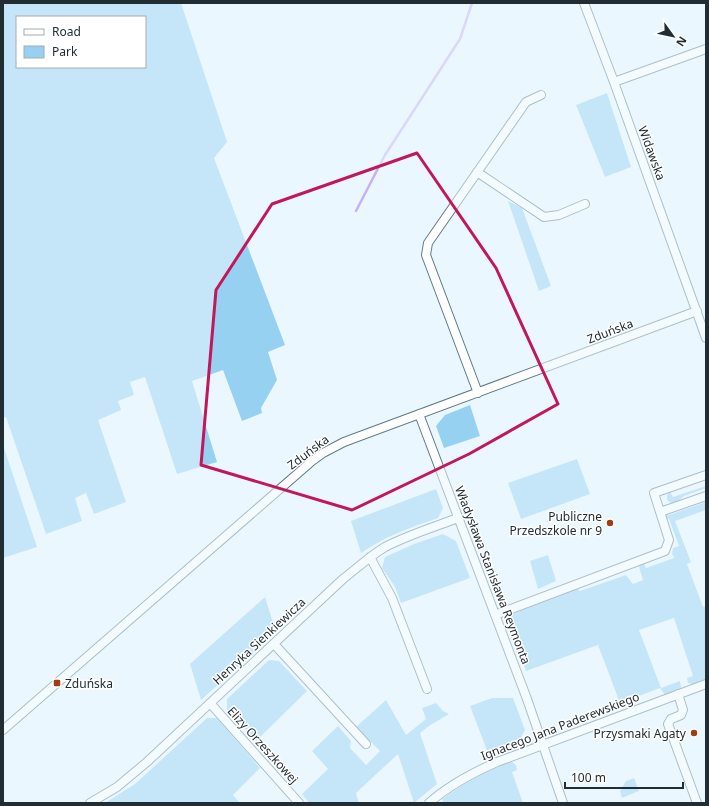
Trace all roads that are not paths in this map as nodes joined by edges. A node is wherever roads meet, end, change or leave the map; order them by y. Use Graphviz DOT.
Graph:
graph roads {
  1 [pos="584,3"];
  2 [pos="706,49"];
  3 [pos="614,82"];
  4 [pos="541,95"];
  5 [pos="477,172"];
  6 [pos="585,204"];
  7 [pos="697,311"];
  8 [pos="704,323"];
  9 [pos="706,338"];
  10 [pos="478,393"];
  11 [pos="419,414"];
  12 [pos="706,474"];
  13 [pos="706,496"];
  14 [pos="660,512"];
  15 [pos="458,518"];
  16 [pos="370,557"];
  17 [pos="495,615"];
  18 [pos="274,644"];
  19 [pos="706,684"];
  20 [pos="427,689"];
  21 [pos="678,694"];
  22 [pos="210,702"];
  23 [pos="3,730"];
  24 [pos="366,744"];
  25 [pos="544,744"];
  26 [pos="90,803"];
  27 [pos="299,803"];
  28 [pos="429,803"];
  29 [pos="564,803"];
  30 [pos="697,803"];
  1 -- 3 [label="street, Widawska"];
  2 -- 3 [label="street"];
  3 -- 7 [label="street, Widawska"];
  4 -- 5 [label="street"];
  5 -- 6 [label="street"];
  5 -- 10 [label="street"];
  7 -- 8 [label="street, Widawska"];
  7 -- 10 [label="street, Zduńska"];
  8 -- 9 [label="street, Widawska"];
  10 -- 11 [label="street, Zduńska"];
  11 -- 15 [label="street, Władysława Stanisława Reymonta"];
  11 -- 23 [label="street, Zduńska"];
  12 -- 14 [label="street"];
  13 -- 14 [label="street"];
  14 -- 17 [label="street"];
  15 -- 16 [label="street, Henryka Sienkiewicza"];
  15 -- 17 [label="street, Władysława Stanisława Reymonta"];
  16 -- 18 [label="street, Henryka Sienkiewicza"];
  16 -- 20 [label="street"];
  17 -- 25 [label="street, Władysława Stanisława Reymonta"];
  18 -- 22 [label="street, Henryka Sienkiewicza"];
  18 -- 24 [label="street"];
  19 -- 21 [label="street, Ignacego Jana Paderewskiego"];
  21 -- 25 [label="street, Ignacego Jana Paderewskiego"];
  21 -- 30 [label="street"];
  22 -- 26 [label="street, Henryka Sienkiewicza"];
  22 -- 27 [label="street, Elizy Orzeszkowej"];
  25 -- 28 [label="street, Ignacego Jana Paderewskiego"];
  25 -- 29 [label="street, Władysława Stanisława Reymonta"];
}
